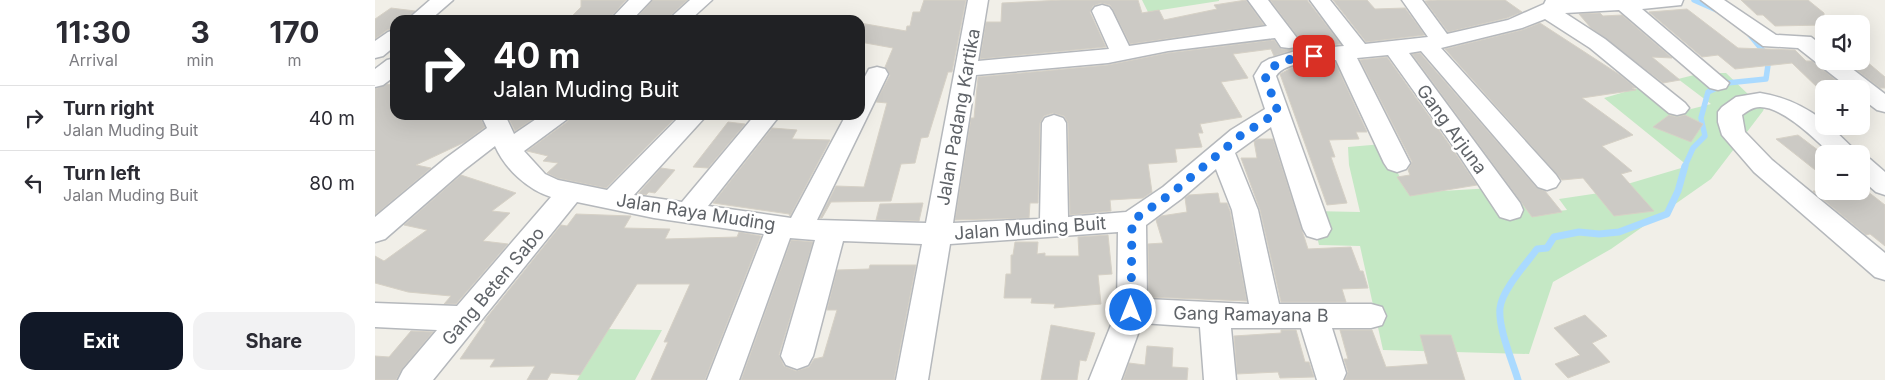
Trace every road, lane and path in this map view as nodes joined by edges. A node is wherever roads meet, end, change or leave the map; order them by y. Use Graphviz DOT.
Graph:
graph roads {
  1 [pos="443,0"];
  2 [pos="641,0"];
  3 [pos="702,0"];
  4 [pos="978,0"];
  5 [pos="1258,0"];
  6 [pos="1321,0"];
  7 [pos="1412,0"];
  8 [pos="1711,0"];
  9 [pos="1674,2"];
  10 [pos="1625,5"];
  11 [pos="1551,6"];
  12 [pos="1102,11"];
  13 [pos="424,15"];
  14 [pos="625,15"];
  15 [pos="684,15"];
  16 [pos="1281,31"];
  17 [pos="390,40"];
  18 [pos="1434,42"];
  19 [pos="1394,48"];
  20 [pos="375,51"];
  21 [pos="1815,51"];
  22 [pos="1351,52"];
  23 [pos="1122,54"];
  24 [pos="375,56"];
  25 [pos="1299,57"];
  26 [pos="390,58"];
  27 [pos="390,69"];
  28 [pos="966,69"];
  29 [pos="1840,70"];
  30 [pos="877,74"];
  31 [pos="375,80"];
  32 [pos="1718,83"];
  33 [pos="865,99"];
  34 [pos="1885,105"];
  35 [pos="1677,108"];
  36 [pos="1278,112"];
  37 [pos="531,120"];
  38 [pos="690,120"];
  39 [pos="764,120"];
  40 [pos="855,120"];
  41 [pos="1053,123"];
  42 [pos="498,126"];
  43 [pos="1836,145"];
  44 [pos="1222,151"];
  45 [pos="1397,163"];
  46 [pos="1870,173"];
  47 [pos="1547,181"];
  48 [pos="1885,186"];
  49 [pos="571,191"];
  50 [pos="613,200"];
  51 [pos="1510,210"];
  52 [pos="688,213"];
  53 [pos="1132,221"];
  54 [pos="790,227"];
  55 [pos="1054,228"];
  56 [pos="1317,229"];
  57 [pos="831,230"];
  58 [pos="375,232"];
  59 [pos="938,234"];
  60 [pos="1885,269"];
  61 [pos="1131,310"];
  62 [pos="375,315"];
  63 [pos="1214,316"];
  64 [pos="1313,316"];
  65 [pos="1371,316"];
  66 [pos="1267,317"];
  67 [pos="465,319"];
  68 [pos="797,356"];
  69 [pos="1330,373"];
  70 [pos="414,380"];
  71 [pos="723,380"];
  72 [pos="912,380"];
  73 [pos="1105,380"];
  74 [pos="1220,380"];
  1 -- 13 [label="street"];
  2 -- 14 [label="street"];
  3 -- 15 [label="street"];
  4 -- 28 [label="street, Jalan Padang Kartika"];
  5 -- 16 [label="street"];
  6 -- 22 [label="street"];
  7 -- 18 [label="street"];
  8 -- 21 [label="street"];
  9 -- 10 [label="street"];
  10 -- 11 [label="street"];
  10 -- 32 [label="street"];
  11 -- 18 [label="street"];
  11 -- 35 [label="street"];
  12 -- 23 [label="street"];
  16 -- 23 [label="street"];
  16 -- 25 [label="street"];
  17 -- 20 [label="street"];
  18 -- 19 [label="street"];
  18 -- 47 [label="street"];
  19 -- 22 [label="street"];
  19 -- 51 [label="street, Gang Arjuna"];
  22 -- 25 [label="street"];
  22 -- 45 [label="street"];
  23 -- 28 [label="street"];
  24 -- 26 [label="street"];
  25 -- 36 [label="street"];
  27 -- 31 [label="street"];
  28 -- 59 [label="street, Jalan Padang Kartika"];
  29 -- 34 [label="street"];
  30 -- 33 [label="street"];
  36 -- 44 [label="street, Jalan Muding Buit"];
  36 -- 56 [label="street"];
  37 -- 42 [label="street"];
  38 -- 50 [label="street"];
  39 -- 52 [label="street"];
  40 -- 54 [label="street"];
  41 -- 55 [label="street"];
  42 -- 49 [label="street, Jalan Raya Muding"];
  42 -- 58 [label="street"];
  43 -- 60 [label="street"];
  44 -- 53 [label="street, Jalan Muding Buit"];
  44 -- 66 [label="street"];
  46 -- 48 [label="street"];
  49 -- 50 [label="street, Jalan Raya Muding"];
  49 -- 67 [label="street, Gang Beten Sabo"];
  50 -- 52 [label="street, Jalan Raya Muding"];
  52 -- 54 [label="street, Jalan Raya Muding"];
  53 -- 55 [label="street, Jalan Muding Buit"];
  53 -- 61 [label="street"];
  54 -- 57 [label="street, Jalan Raya Muding"];
  54 -- 71 [label="street"];
  55 -- 59 [label="street, Jalan Muding Buit"];
  57 -- 59 [label="street, Jalan Raya Muding"];
  57 -- 68 [label="street"];
  59 -- 72 [label="street, Jalan Padang Kartika"];
  61 -- 63 [label="street, Gang Ramayana B"];
  61 -- 73 [label="street"];
  62 -- 67 [label="street"];
  63 -- 66 [label="street, Gang Ramayana B"];
  63 -- 74 [label="street"];
  64 -- 65 [label="street, Gang Ramayana B"];
  64 -- 66 [label="street, Gang Ramayana B"];
  64 -- 69 [label="street"];
  67 -- 70 [label="street, Gang Beten Sabo"];
}
